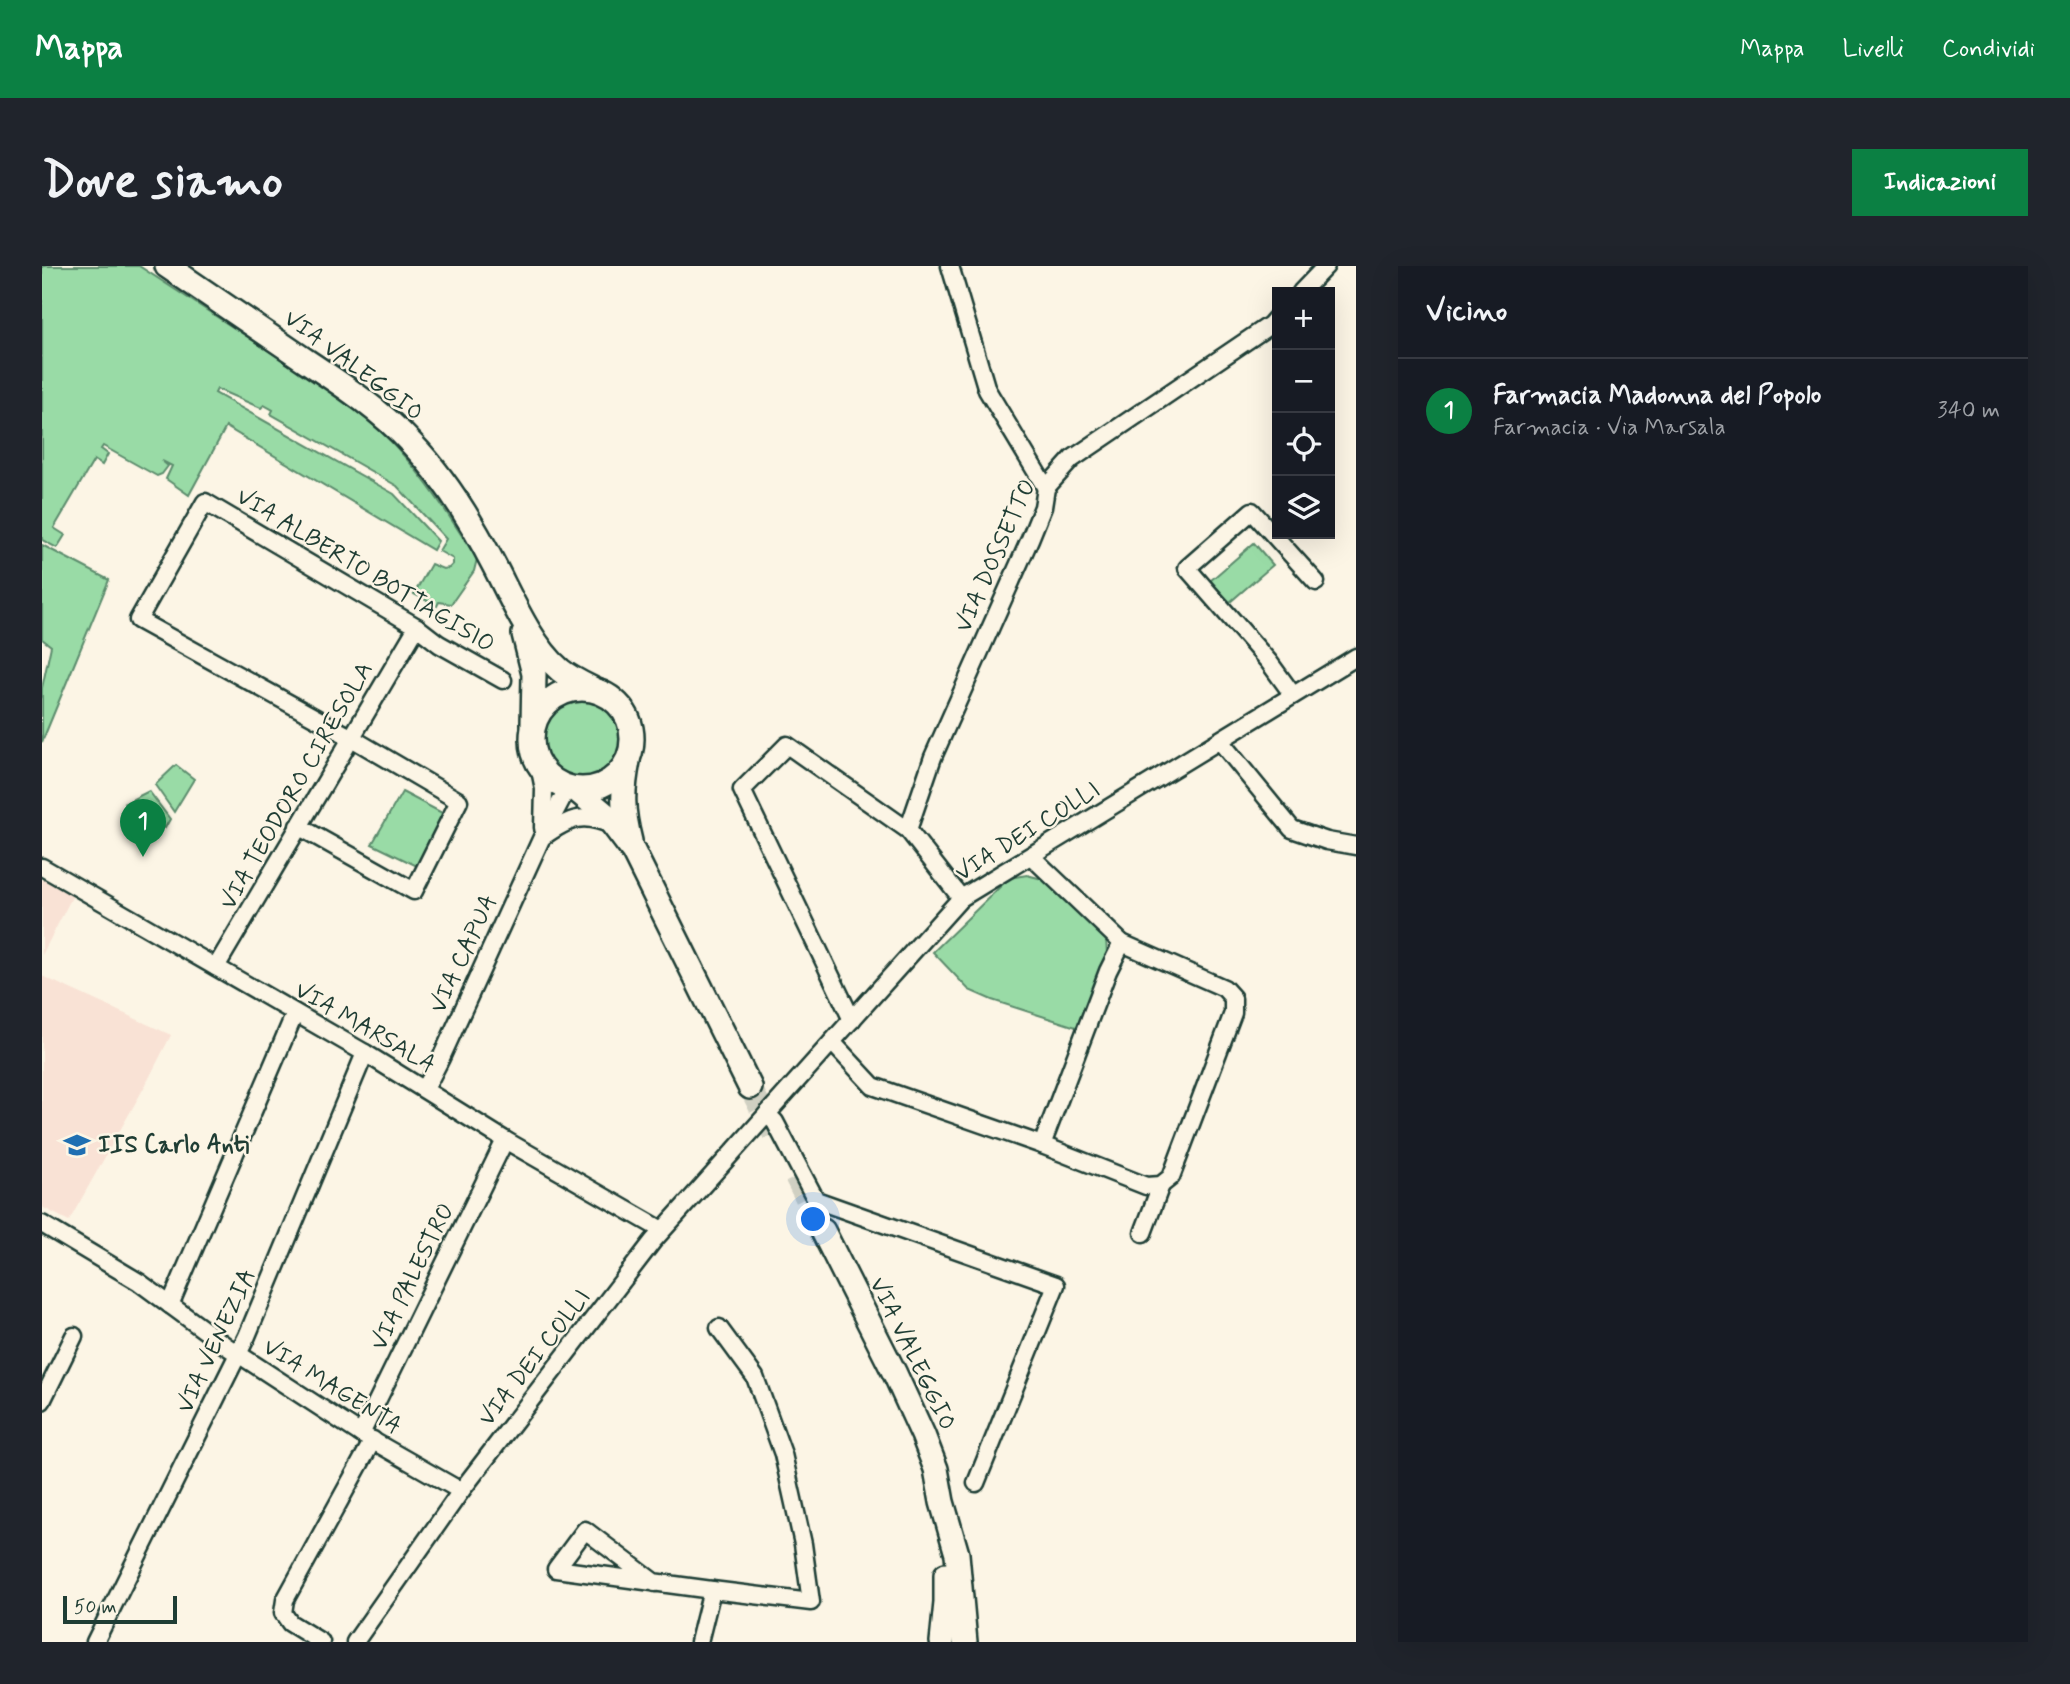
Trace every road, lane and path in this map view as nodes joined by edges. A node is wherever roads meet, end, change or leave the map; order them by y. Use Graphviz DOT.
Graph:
graph roads {
  1 [pos="167,266"];
  2 [pos="950,266"];
  3 [pos="1326,266"];
  4 [pos="1306,287"];
  5 [pos="1272,323"];
  6 [pos="1046,488"];
  7 [pos="1316,582"];
  8 [pos="517,611"];
  9 [pos="417,626"];
  10 [pos="1356,657"];
  11 [pos="503,680"];
  12 [pos="597,691"];
  13 [pos="1293,695"];
  14 [pos="351,738"];
  15 [pos="532,738"];
  16 [pos="1220,741"];
  17 [pos="629,757"];
  18 [pos="539,765"];
  19 [pos="571,788"];
  20 [pos="298,826"];
  21 [pos="617,828"];
  22 [pos="908,830"];
  23 [pos="542,837"];
  24 [pos="1356,846"];
  25 [pos="633,851"];
  26 [pos="1031,856"];
  27 [pos="42,867"];
  28 [pos="961,898"];
  29 [pos="1122,943"];
  30 [pos="216,967"];
  31 [pos="295,1013"];
  32 [pos="852,1020"];
  33 [pos="832,1042"];
  34 [pos="365,1054"];
  35 [pos="750,1087"];
  36 [pos="425,1089"];
  37 [pos="766,1114"];
  38 [pos="505,1140"];
  39 [pos="1042,1145"];
  40 [pos="1153,1185"];
  41 [pos="42,1224"];
  42 [pos="662,1230"];
  43 [pos="823,1231"];
  44 [pos="1143,1233"];
  45 [pos="170,1305"];
  46 [pos="719,1328"];
  47 [pos="74,1336"];
  48 [pos="239,1354"];
  49 [pos="42,1401"];
  50 [pos="367,1437"];
  51 [pos="976,1483"];
  52 [pos="461,1491"];
  53 [pos="942,1502"];
  54 [pos="655,1583"];
  55 [pos="712,1590"];
  56 [pos="95,1642"];
  57 [pos="321,1642"];
  58 [pos="355,1642"];
  59 [pos="699,1642"];
  60 [pos="942,1642"];
  61 [pos="965,1642"];
  1 -- 8 [label="main road, VIA VALEGGIO"];
  2 -- 6 [label="street"];
  3 -- 4 [label="street"];
  5 -- 6 [label="street, VIA DOSSETTO"];
  6 -- 22 [label="street, VIA DOSSETTO"];
  7 -- 13 [label="street"];
  8 -- 12 [label="main road, VIA VALEGGIO"];
  8 -- 15 [label="main road, VIA VALEGGIO"];
  9 -- 11 [label="street, VIA ALBERTO BOTTAGISIO"];
  9 -- 14 [label="street, VIA TEODORO CIRESOLA"];
  9 -- 14 [label="street, VIA ALBERTO BOTTAGISIO"];
  10 -- 13 [label="street, VIA DEI COLLI"];
  12 -- 15 [label="main road"];
  12 -- 17 [label="main road"];
  13 -- 16 [label="street, VIA DEI COLLI"];
  14 -- 20 [label="street, VIA TEODORO CIRESOLA"];
  14 -- 20 [label="street"];
  15 -- 18 [label="main road"];
  16 -- 24 [label="street"];
  16 -- 26 [label="street, VIA DEI COLLI"];
  17 -- 19 [label="main road"];
  17 -- 25 [label="main road"];
  18 -- 19 [label="main road"];
  18 -- 23 [label="street, VIA CAPUA"];
  19 -- 21 [label="main road"];
  19 -- 23 [label="street, VIA CAPUA"];
  20 -- 30 [label="street, VIA TEODORO CIRESOLA"];
  21 -- 23 [label="street"];
  21 -- 25 [label="main road"];
  22 -- 28 [label="street"];
  22 -- 32 [label="street"];
  23 -- 36 [label="street, VIA CAPUA"];
  25 -- 35 [label="main road"];
  26 -- 28 [label="street, VIA DEI COLLI"];
  26 -- 29 [label="street"];
  27 -- 30 [label="street, VIA MARSALA"];
  28 -- 32 [label="street, VIA DEI COLLI"];
  29 -- 39 [label="street"];
  29 -- 40 [label="street"];
  30 -- 31 [label="street, VIA MARSALA"];
  31 -- 34 [label="street, VIA MARSALA"];
  31 -- 45 [label="street"];
  32 -- 33 [label="street, VIA DEI COLLI"];
  33 -- 37 [label="street, VIA DEI COLLI"];
  33 -- 39 [label="street"];
  34 -- 36 [label="street, VIA MARSALA"];
  34 -- 48 [label="street, VIA VENEZIA"];
  36 -- 38 [label="street, VIA MARSALA"];
  37 -- 42 [label="street, VIA DEI COLLI"];
  37 -- 51 [label="street"];
  38 -- 42 [label="street, VIA MARSALA"];
  38 -- 50 [label="street, VIA PALESTRO"];
  39 -- 40 [label="street"];
  40 -- 44 [label="street"];
  41 -- 45 [label="street, VIA MAGENTA"];
  42 -- 52 [label="street, VIA DEI COLLI"];
  43 -- 53 [label="main road, VIA VALEGGIO"];
  45 -- 48 [label="street, VIA MAGENTA"];
  46 -- 55 [label="street"];
  47 -- 49 [label="street"];
  48 -- 50 [label="street, VIA MAGENTA"];
  48 -- 56 [label="street, VIA VENEZIA"];
  50 -- 52 [label="street, VIA MAGENTA"];
  50 -- 57 [label="street, VIA PALESTRO"];
  52 -- 58 [label="street, VIA DEI COLLI"];
  53 -- 60 [label="main road, VIA VALEGGIO"];
  53 -- 61 [label="main road, VIA VALEGGIO"];
  54 -- 54 [label="street"];
  54 -- 55 [label="street"];
  55 -- 59 [label="street"];
}
